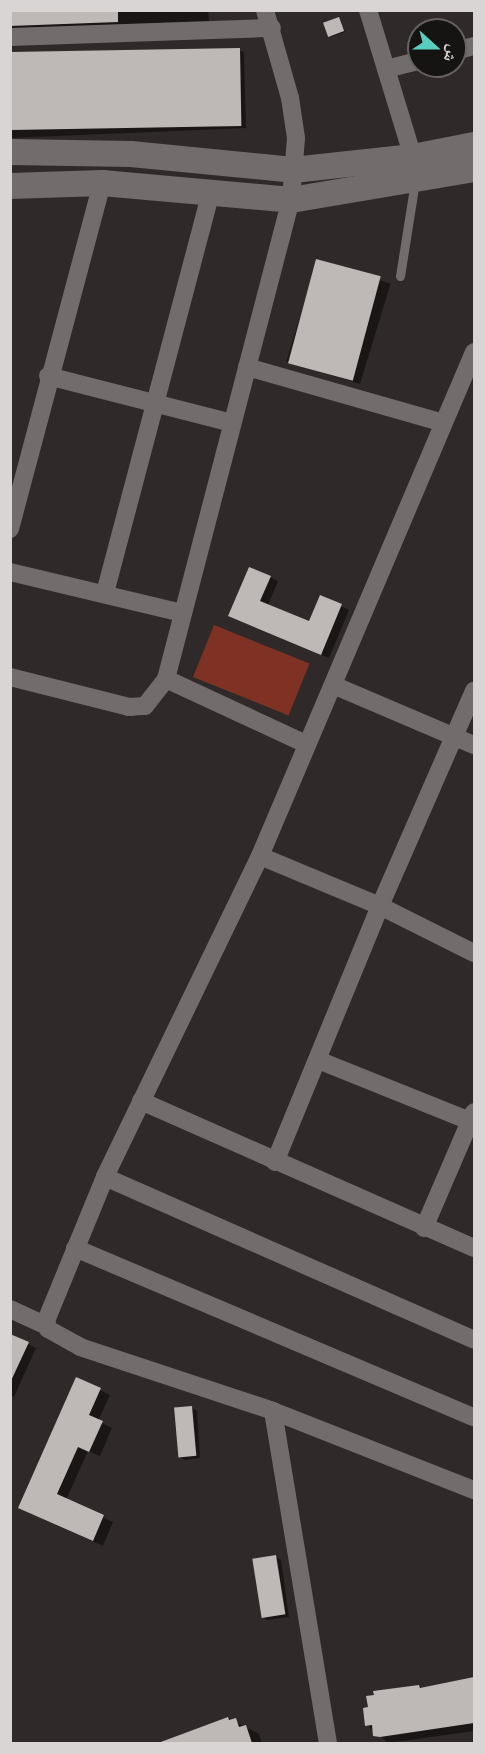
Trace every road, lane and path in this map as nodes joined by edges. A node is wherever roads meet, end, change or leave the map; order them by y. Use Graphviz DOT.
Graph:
graph roads {
  1 [pos="265,10"];
  2 [pos="368,10"];
  3 [pos="272,28"];
  4 [pos="10,37"];
  5 [pos="407,64"];
  6 [pos="386,69"];
  7 [pos="474,145"];
  8 [pos="10,152"];
  9 [pos="414,168"];
  10 [pos="474,169"];
  11 [pos="293,170"];
  12 [pos="102,183"];
  13 [pos="10,186"];
  14 [pos="211,193"];
  15 [pos="291,200"];
  16 [pos="400,276"];
  17 [pos="474,352"];
  18 [pos="247,367"];
  19 [pos="48,376"];
  20 [pos="152,403"];
  21 [pos="232,423"];
  22 [pos="443,423"];
  23 [pos="10,529"];
  24 [pos="10,572"];
  25 [pos="105,593"];
  26 [pos="182,613"];
  27 [pos="10,677"];
  28 [pos="166,679"];
  29 [pos="333,684"];
  30 [pos="474,692"];
  31 [pos="455,737"];
  32 [pos="306,744"];
  33 [pos="474,745"];
  34 [pos="260,856"];
  35 [pos="380,906"];
  36 [pos="474,953"];
  37 [pos="318,1060"];
  38 [pos="141,1101"];
  39 [pos="472,1116"];
  40 [pos="275,1162"];
  41 [pos="105,1177"];
  42 [pos="424,1228"];
  43 [pos="75,1248"];
  44 [pos="474,1248"];
  45 [pos="10,1309"];
  46 [pos="47,1326"];
  47 [pos="474,1340"];
  48 [pos="273,1411"];
  49 [pos="474,1417"];
  50 [pos="474,1490"];
  51 [pos="328,1743"];
  1 -- 3 [label="street"];
  2 -- 6 [label="street"];
  3 -- 4 [label="street"];
  3 -- 11 [label="street"];
  5 -- 6 [label="street"];
  6 -- 9 [label="street"];
  7 -- 9 [label="main road"];
  8 -- 11 [label="main road"];
  9 -- 10 [label="main road"];
  9 -- 11 [label="main road"];
  9 -- 15 [label="main road"];
  9 -- 16 [label="lane"];
  11 -- 15 [label="street"];
  12 -- 13 [label="main road"];
  12 -- 14 [label="main road"];
  12 -- 19 [label="street"];
  14 -- 15 [label="main road"];
  14 -- 20 [label="street"];
  15 -- 18 [label="street"];
  17 -- 22 [label="street"];
  18 -- 21 [label="street"];
  18 -- 22 [label="street"];
  19 -- 20 [label="street"];
  19 -- 23 [label="street"];
  20 -- 21 [label="street"];
  20 -- 25 [label="street"];
  21 -- 26 [label="street"];
  22 -- 29 [label="street"];
  24 -- 25 [label="street"];
  25 -- 26 [label="street"];
  26 -- 28 [label="street"];
  27 -- 28 [label="street"];
  28 -- 32 [label="street"];
  29 -- 31 [label="street"];
  29 -- 32 [label="street"];
  30 -- 31 [label="street"];
  31 -- 33 [label="street"];
  31 -- 35 [label="street"];
  32 -- 34 [label="street"];
  34 -- 35 [label="street"];
  34 -- 38 [label="street"];
  35 -- 36 [label="street"];
  35 -- 37 [label="street"];
  37 -- 39 [label="street"];
  37 -- 40 [label="street"];
  38 -- 40 [label="street"];
  38 -- 41 [label="street"];
  39 -- 42 [label="street"];
  40 -- 42 [label="street"];
  41 -- 43 [label="street"];
  41 -- 47 [label="street"];
  42 -- 44 [label="street"];
  43 -- 46 [label="street"];
  43 -- 49 [label="street"];
  45 -- 46 [label="street"];
  46 -- 48 [label="street"];
  48 -- 50 [label="street"];
  48 -- 51 [label="street"];
}
